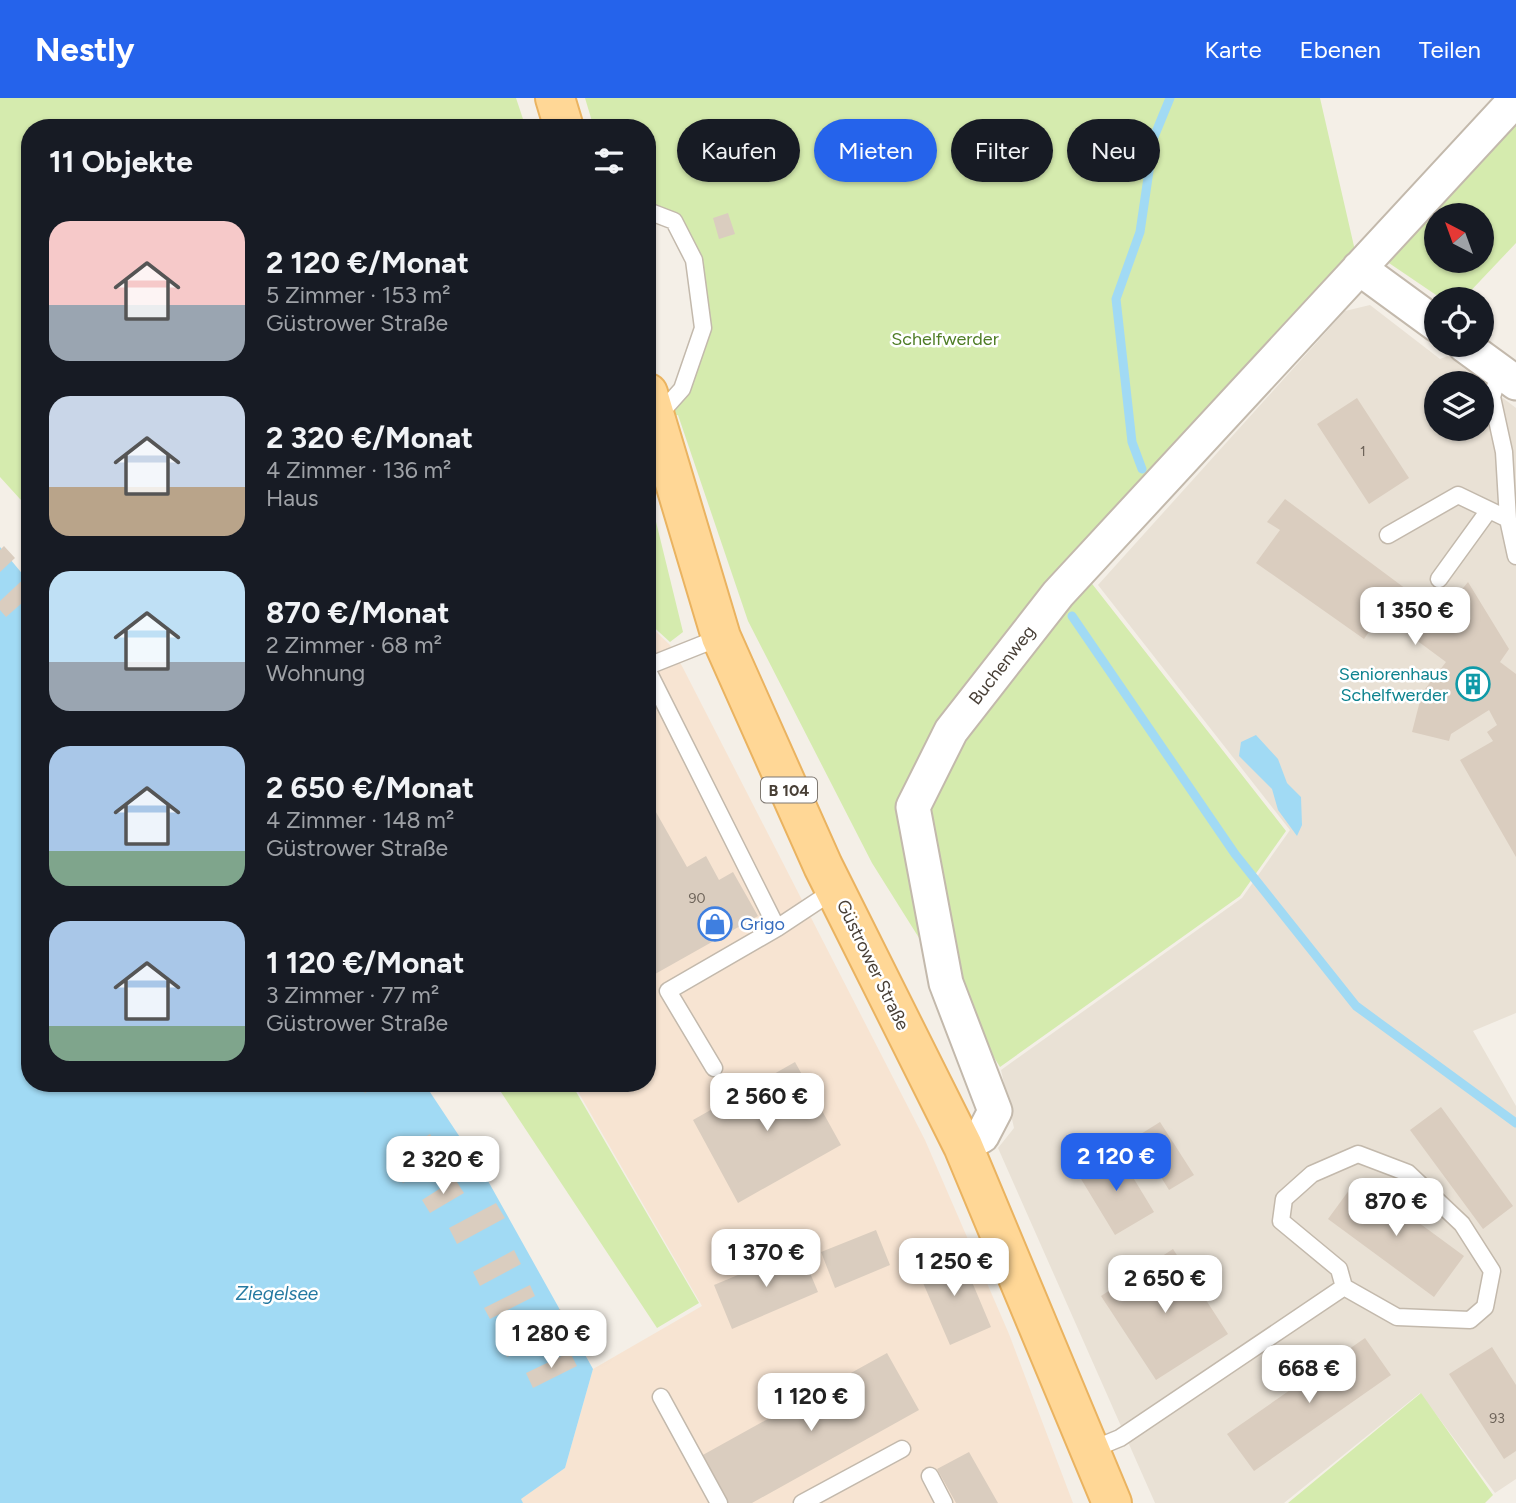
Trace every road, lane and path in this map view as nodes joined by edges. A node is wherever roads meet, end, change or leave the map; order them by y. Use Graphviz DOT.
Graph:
graph roads {
  1 [pos="555,98"];
  2 [pos="1516,99"];
  3 [pos="561,119"];
  4 [pos="656,214"];
  5 [pos="1359,268"];
  6 [pos="1424,316"];
  7 [pos="1481,357"];
  8 [pos="1508,376"];
  9 [pos="656,404"];
  10 [pos="656,419"];
  11 [pos="1510,457"];
  12 [pos="1489,510"];
  13 [pos="1508,519"];
  14 [pos="1388,535"];
  15 [pos="1516,556"];
  16 [pos="1439,579"];
  17 [pos="721,637"];
  18 [pos="656,665"];
  19 [pos="656,684"];
  20 [pos="836,889"];
  21 [pos="777,928"];
  22 [pos="714,1069"];
  23 [pos="963,1146"];
  24 [pos="1344,1287"];
  25 [pos="661,1397"];
  26 [pos="902,1449"];
  27 [pos="1091,1450"];
  28 [pos="930,1476"];
  29 [pos="719,1503"];
  30 [pos="802,1503"];
  31 [pos="944,1503"];
  32 [pos="1112,1503"];
  1 -- 3 [label="main road"];
  2 -- 5 [label="street, Buchenweg"];
  4 -- 9 [label="lane, Güstrower Straße"];
  5 -- 6 [label="street"];
  5 -- 23 [label="street, Buchenweg"];
  7 -- 8 [label="street"];
  8 -- 11 [label="lane"];
  10 -- 17 [label="main road, Güstrower Straße / B 104"];
  11 -- 13 [label="lane"];
  12 -- 13 [label="lane"];
  12 -- 14 [label="lane"];
  12 -- 16 [label="lane"];
  13 -- 15 [label="lane"];
  17 -- 18 [label="lane"];
  17 -- 20 [label="main road, Güstrower Straße / B 104"];
  19 -- 21 [label="lane"];
  20 -- 21 [label="lane"];
  20 -- 23 [label="main road, Güstrower Straße / B 104"];
  21 -- 22 [label="lane"];
  23 -- 27 [label="main road, Güstrower Straße / B 104"];
  24 -- 24 [label="lane"];
  24 -- 27 [label="lane"];
  25 -- 29 [label="lane"];
  26 -- 30 [label="lane"];
  27 -- 32 [label="main road, Güstrower Straße / B 104"];
  28 -- 31 [label="lane"];
}
